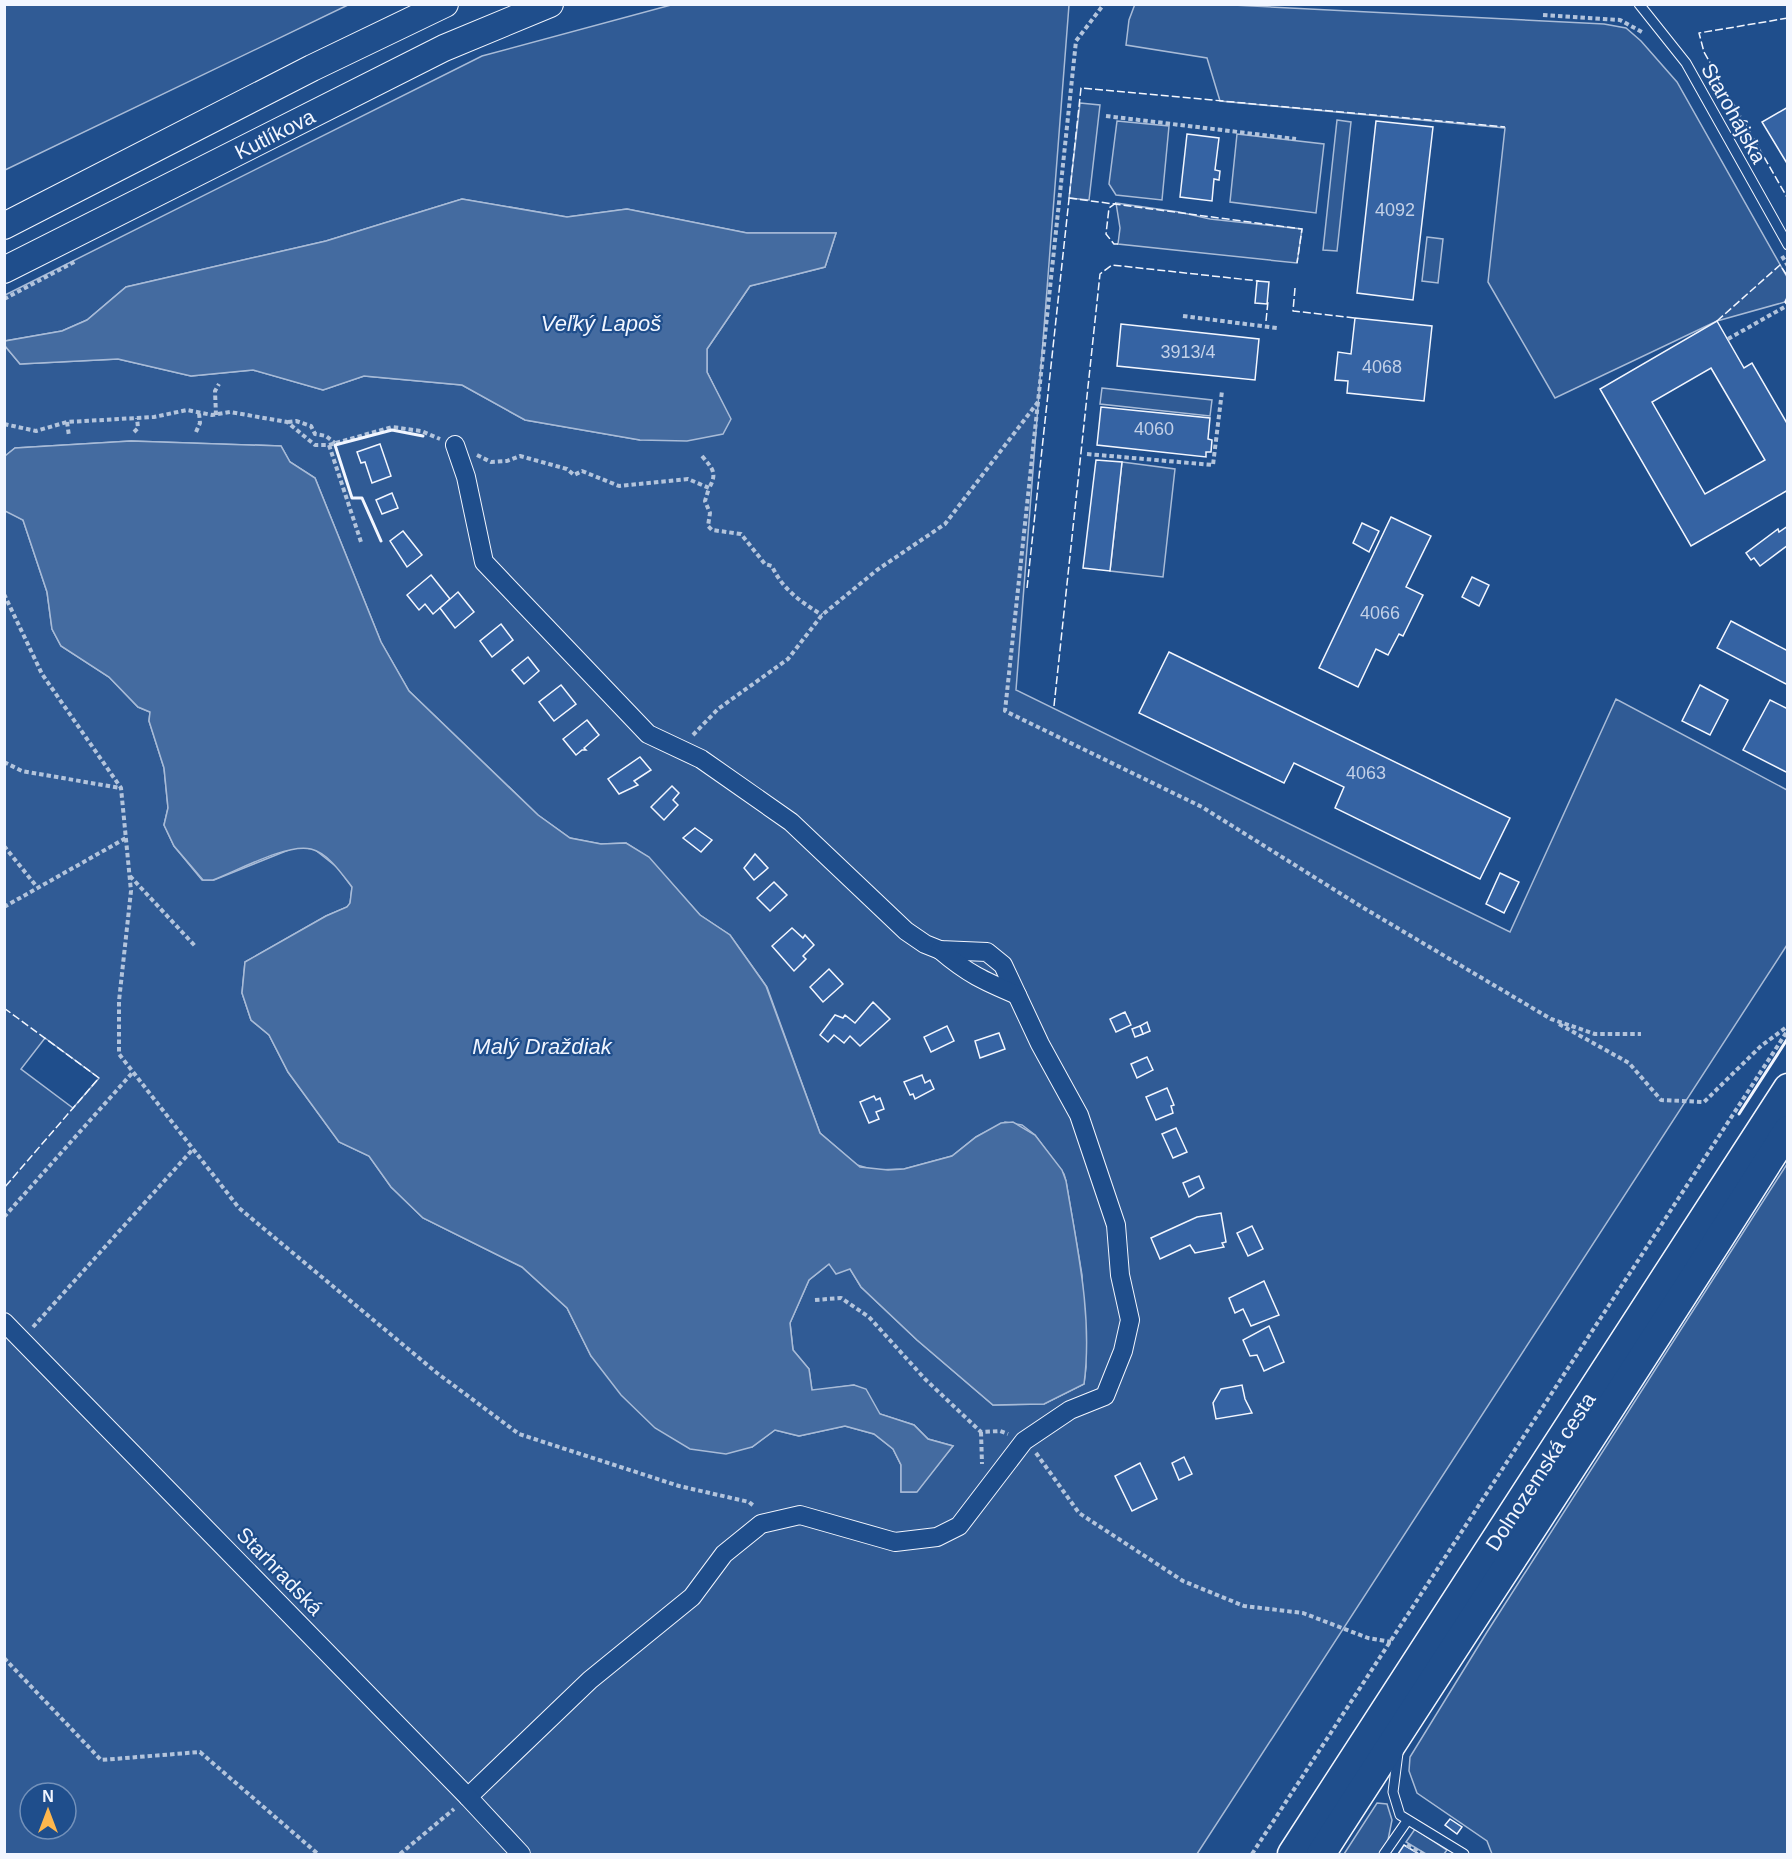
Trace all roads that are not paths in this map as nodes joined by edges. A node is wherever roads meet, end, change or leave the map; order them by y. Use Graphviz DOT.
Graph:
graph roads {
  1 [pos="445,4"];
  2 [pos="550,4"];
  3 [pos="1639,4"];
  4 [pos="4,226"];
  5 [pos="1788,245"];
  6 [pos="4,270"];
  7 [pos="455,445"];
  8 [pos="940,950"];
  9 [pos="1017,995"];
  10 [pos="1788,1088"];
  11 [pos="1788,1130"];
  12 [pos="4,1322"];
  13 [pos="1400,1730"];
  14 [pos="468,1797"];
  15 [pos="1407,1821"];
  16 [pos="520,1854"];
  17 [pos="1292,1854"];
  18 [pos="1321,1854"];
  19 [pos="1384,1854"];
  20 [pos="1464,1854"];
  1 -- 4 [label="main road, Kutlíkova"];
  2 -- 6 [label="main road, Kutlíkova"];
  3 -- 5 [label="lane, Starohájska"];
  7 -- 8 [label="street"];
  8 -- 9 [label="street"];
  8 -- 9 [label="street"];
  9 -- 14 [label="street"];
  10 -- 17 [label="main road, Dolnozemská cesta"];
  11 -- 13 [label="main road, Dolnozemská cesta"];
  12 -- 14 [label="street, Starhradská"];
  13 -- 15 [label="lane"];
  13 -- 18 [label="main road, Dolnozemská cesta"];
  14 -- 16 [label="street, Starhradská"];
  15 -- 19 [label="lane"];
  15 -- 20 [label="lane"];
}
